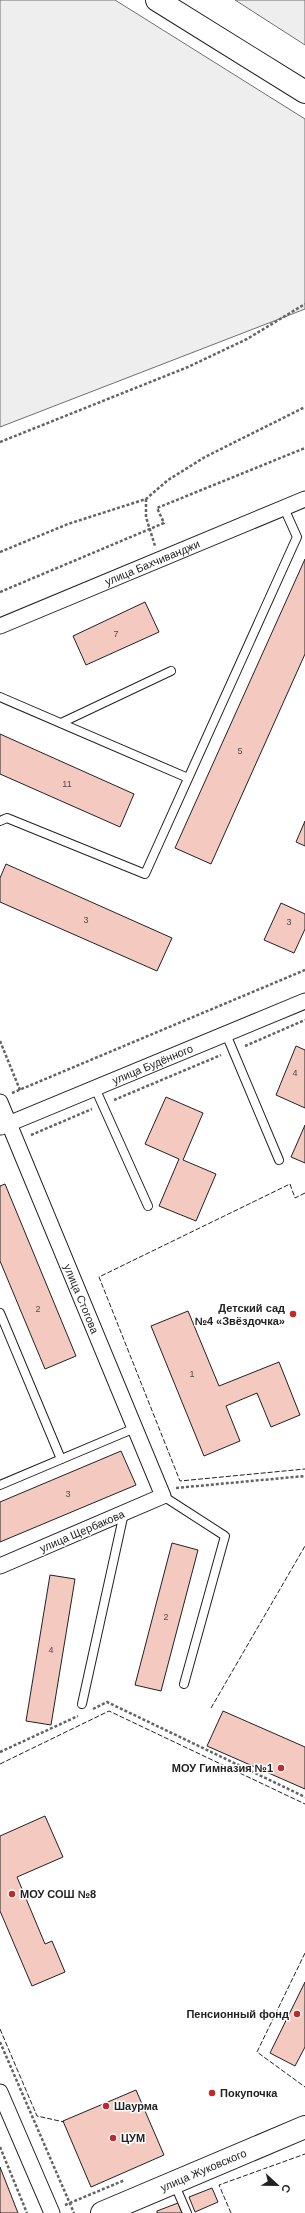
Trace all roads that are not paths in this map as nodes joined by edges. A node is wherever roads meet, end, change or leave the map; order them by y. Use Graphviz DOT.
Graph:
graph roads {
  1 [pos="157,0"];
  2 [pos="305,92"];
  3 [pos="305,499"];
  4 [pos="284,508"];
  5 [pos="0,626"];
  6 [pos="171,671"];
  7 [pos="0,697"];
  8 [pos="61,723"];
  9 [pos="188,778"];
  10 [pos="0,822"];
  11 [pos="305,1001"];
  12 [pos="226,1034"];
  13 [pos="95,1088"];
  14 [pos="3,1098"];
  15 [pos="5,1126"];
  16 [pos="279,1160"];
  17 [pos="148,1206"];
  18 [pos="0,1313"];
  19 [pos="135,1428"];
  20 [pos="61,1460"];
  21 [pos="0,1485"];
  22 [pos="163,1496"];
  23 [pos="124,1513"];
  24 [pos="0,1566"];
  25 [pos="184,1684"];
  26 [pos="82,1704"];
  27 [pos="0,2092"];
  28 [pos="305,2126"];
  29 [pos="174,2183"];
  30 [pos="52,2213"];
  31 [pos="102,2213"];
  32 [pos="187,2213"];
  1 -- 2 [label="street"];
  3 -- 4 [label="street, улица Бахчиванджи"];
  4 -- 5 [label="street, улица Бахчиванджи"];
  4 -- 9 [label="lane"];
  6 -- 8 [label="lane"];
  7 -- 8 [label="lane"];
  8 -- 9 [label="lane"];
  9 -- 10 [label="lane"];
  11 -- 12 [label="street, улица Будённого"];
  12 -- 13 [label="street, улица Будённого"];
  12 -- 16 [label="lane"];
  13 -- 15 [label="street, улица Будённого"];
  13 -- 17 [label="lane"];
  14 -- 15 [label="street, улица Стогова"];
  15 -- 19 [label="street, улица Стогова"];
  18 -- 20 [label="lane"];
  19 -- 20 [label="lane"];
  19 -- 22 [label="street, улица Стогова"];
  20 -- 21 [label="lane"];
  22 -- 23 [label="street, улица Щербакова"];
  22 -- 25 [label="lane"];
  23 -- 24 [label="street, улица Щербакова"];
  23 -- 26 [label="lane"];
  27 -- 30 [label="street"];
  28 -- 29 [label="street, улица Жуковского"];
  29 -- 31 [label="street, улица Жуковского"];
  29 -- 32 [label="lane"];
}
